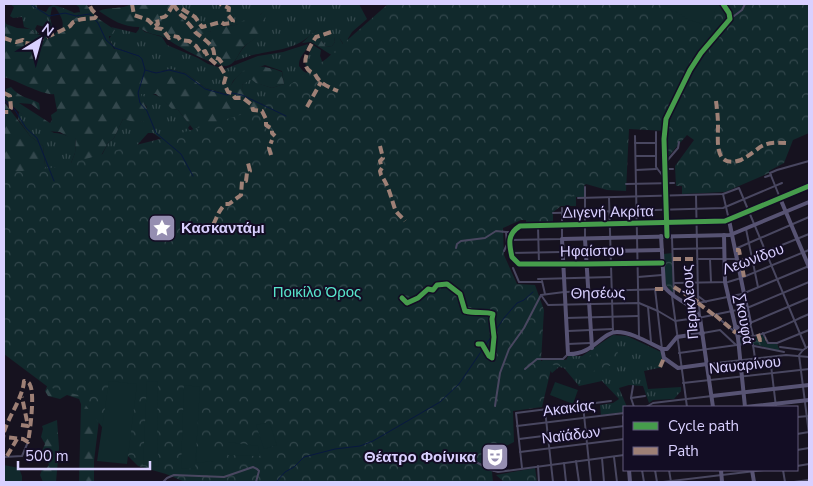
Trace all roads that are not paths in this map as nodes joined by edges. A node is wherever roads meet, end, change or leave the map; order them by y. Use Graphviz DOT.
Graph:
graph roads {
  1 [pos="723,4"];
  2 [pos="745,4"];
  3 [pos="730,19"];
  4 [pos="656,132"];
  5 [pos="635,136"];
  6 [pos="680,142"];
  7 [pos="635,143"];
  8 [pos="656,143"];
  9 [pos="636,156"];
  10 [pos="656,156"];
  11 [pos="666,162"];
  12 [pos="809,162"];
  13 [pos="657,169"];
  14 [pos="666,169"];
  15 [pos="673,169"];
  16 [pos="636,170"];
  17 [pos="770,174"];
  18 [pos="765,177"];
  19 [pos="666,181"];
  20 [pos="674,183"];
  21 [pos="782,183"];
  22 [pos="626,184"];
  23 [pos="636,184"];
  24 [pos="776,186"];
  25 [pos="809,186"];
  26 [pos="585,187"];
  27 [pos="696,194"];
  28 [pos="723,194"];
  29 [pos="636,196"];
  30 [pos="666,196"];
  31 [pos="578,198"];
  32 [pos="585,198"];
  33 [pos="609,198"];
  34 [pos="780,198"];
  35 [pos="744,199"];
  36 [pos="809,202"];
  37 [pos="726,207"];
  38 [pos="562,208"];
  39 [pos="666,209"];
  40 [pos="696,209"];
  41 [pos="637,210"];
  42 [pos="610,211"];
  43 [pos="749,211"];
  44 [pos="562,212"];
  45 [pos="585,212"];
  46 [pos="786,212"];
  47 [pos="553,213"];
  48 [pos="809,218"];
  49 [pos="729,220"];
  50 [pos="696,222"];
  51 [pos="637,223"];
  52 [pos="666,223"];
  53 [pos="562,225"];
  54 [pos="586,225"];
  55 [pos="610,225"];
  56 [pos="755,225"];
  57 [pos="792,225"];
  58 [pos="538,226"];
  59 [pos="746,228"];
  60 [pos="506,232"];
  61 [pos="512,232"];
  62 [pos="732,234"];
  63 [pos="809,234"];
  64 [pos="724,235"];
  65 [pos="664,236"];
  66 [pos="672,236"];
  67 [pos="696,236"];
  68 [pos="637,237"];
  69 [pos="585,238"];
  70 [pos="610,238"];
  71 [pos="760,238"];
  72 [pos="562,239"];
  73 [pos="798,239"];
  74 [pos="509,240"];
  75 [pos="538,240"];
  76 [pos="749,243"];
  77 [pos="507,246"];
  78 [pos="456,248"];
  79 [pos="723,248"];
  80 [pos="673,249"];
  81 [pos="697,249"];
  82 [pos="735,249"];
  83 [pos="662,250"];
  84 [pos="809,250"];
  85 [pos="504,251"];
  86 [pos="610,251"];
  87 [pos="637,251"];
  88 [pos="538,252"];
  89 [pos="562,252"];
  90 [pos="586,252"];
  91 [pos="766,252"];
  92 [pos="803,252"];
  93 [pos="511,253"];
  94 [pos="752,258"];
  95 [pos="697,259"];
  96 [pos="710,259"];
  97 [pos="723,259"];
  98 [pos="738,261"];
  99 [pos="637,263"];
  100 [pos="662,263"];
  101 [pos="539,264"];
  102 [pos="562,264"];
  103 [pos="586,264"];
  104 [pos="611,264"];
  105 [pos="772,266"];
  106 [pos="809,266"];
  107 [pos="513,268"];
  108 [pos="755,273"];
  109 [pos="662,275"];
  110 [pos="611,277"];
  111 [pos="638,277"];
  112 [pos="563,278"];
  113 [pos="587,278"];
  114 [pos="741,278"];
  115 [pos="778,279"];
  116 [pos="540,280"];
  117 [pos="726,282"];
  118 [pos="809,282"];
  119 [pos="674,283"];
  120 [pos="697,283"];
  121 [pos="711,283"];
  122 [pos="665,288"];
  123 [pos="758,288"];
  124 [pos="638,289"];
  125 [pos="654,289"];
  126 [pos="612,290"];
  127 [pos="588,291"];
  128 [pos="564,292"];
  129 [pos="783,293"];
  130 [pos="545,294"];
  131 [pos="744,294"];
  132 [pos="673,295"];
  133 [pos="541,296"];
  134 [pos="698,296"];
  135 [pos="729,297"];
  136 [pos="809,298"];
  137 [pos="706,302"];
  138 [pos="638,303"];
  139 [pos="698,303"];
  140 [pos="565,304"];
  141 [pos="588,304"];
  142 [pos="612,304"];
  143 [pos="789,306"];
  144 [pos="648,307"];
  145 [pos="747,308"];
  146 [pos="658,311"];
  147 [pos="732,312"];
  148 [pos="809,314"];
  149 [pos="715,315"];
  150 [pos="612,316"];
  151 [pos="638,316"];
  152 [pos="589,317"];
  153 [pos="566,318"];
  154 [pos="700,318"];
  155 [pos="795,320"];
  156 [pos="675,321"];
  157 [pos="750,323"];
  158 [pos="735,328"];
  159 [pos="590,330"];
  160 [pos="809,330"];
  161 [pos="566,331"];
  162 [pos="613,331"];
  163 [pos="703,333"];
  164 [pos="764,333"];
  165 [pos="736,334"];
  166 [pos="800,334"];
  167 [pos="753,336"];
  168 [pos="677,337"];
  169 [pos="639,339"];
  170 [pos="590,343"];
  171 [pos="777,343"];
  172 [pos="567,344"];
  173 [pos="651,344"];
  174 [pos="737,344"];
  175 [pos="753,345"];
  176 [pos="809,346"];
  177 [pos="780,347"];
  178 [pos="592,348"];
  179 [pos="806,348"];
  180 [pos="662,349"];
  181 [pos="705,349"];
  182 [pos="803,350"];
  183 [pos="679,353"];
  184 [pos="568,354"];
  185 [pos="785,354"];
  186 [pos="799,356"];
  187 [pos="770,357"];
  188 [pos="809,357"];
  189 [pos="755,358"];
  190 [pos="739,360"];
  191 [pos="707,364"];
  192 [pos="681,368"];
  193 [pos="526,369"];
  194 [pos="809,369"];
  195 [pos="801,370"];
  196 [pos="772,373"];
  197 [pos="741,376"];
  198 [pos="710,380"];
  199 [pos="683,384"];
  200 [pos="809,385"];
  201 [pos="633,386"];
  202 [pos="803,386"];
  203 [pos="774,388"];
  204 [pos="743,391"];
  205 [pos="645,396"];
  206 [pos="712,396"];
  207 [pos="631,398"];
  208 [pos="686,399"];
  209 [pos="807,401"];
  210 [pos="611,402"];
  211 [pos="667,402"];
  212 [pos="583,405"];
  213 [pos="495,406"];
  214 [pos="634,406"];
  215 [pos="648,406"];
  216 [pos="664,406"];
  217 [pos="687,406"];
  218 [pos="713,406"];
  219 [pos="745,406"];
  220 [pos="776,406"];
  221 [pos="545,410"];
  222 [pos="623,412"];
  223 [pos="808,416"];
  224 [pos="584,418"];
  225 [pos="546,422"];
  226 [pos="517,426"];
  227 [pos="623,427"];
  228 [pos="586,430"];
  229 [pos="809,433"];
  230 [pos="548,436"];
  231 [pos="519,439"];
  232 [pos="623,439"];
  233 [pos="28,442"];
  234 [pos="587,444"];
  235 [pos="549,449"];
  236 [pos="520,452"];
  237 [pos="623,455"];
  238 [pos="614,456"];
  239 [pos="4,457"];
  240 [pos="602,458"];
  241 [pos="589,460"];
  242 [pos="576,461"];
  243 [pos="476,462"];
  244 [pos="494,462"];
  245 [pos="564,463"];
  246 [pos="551,464"];
  247 [pos="538,466"];
  248 [pos="522,468"];
  249 [pos="493,469"];
  250 [pos="721,471"];
  251 [pos="746,471"];
  252 [pos="721,475"];
  253 [pos="809,480"];
  254 [pos="163,482"];
  255 [pos="256,482"];
  256 [pos="539,482"];
  257 [pos="553,482"];
  258 [pos="566,482"];
  259 [pos="578,482"];
  260 [pos="591,482"];
  261 [pos="604,482"];
  262 [pos="617,482"];
  263 [pos="663,482"];
  264 [pos="671,482"];
  265 [pos="722,482"];
  266 [pos="794,482"];
  1 -- 3 [label="street"];
  2 -- 3 [label="street"];
  3 -- 11 [label="street"];
  4 -- 8 [label="street"];
  5 -- 7 [label="street"];
  6 -- 11 [label="street"];
  7 -- 8 [label="street"];
  7 -- 9 [label="street"];
  8 -- 10 [label="street"];
  9 -- 10 [label="street"];
  9 -- 16 [label="street"];
  10 -- 13 [label="street"];
  11 -- 14 [label="street"];
  12 -- 17 [label="street"];
  13 -- 16 [label="street"];
  13 -- 19 [label="street"];
  14 -- 15 [label="street"];
  14 -- 19 [label="street"];
  16 -- 23 [label="street"];
  17 -- 18 [label="street"];
  17 -- 24 [label="street"];
  19 -- 20 [label="street"];
  19 -- 23 [label="street"];
  19 -- 30 [label="street"];
  21 -- 24 [label="street"];
  22 -- 23 [label="street"];
  23 -- 29 [label="street"];
  24 -- 34 [label="street"];
  24 -- 35 [label="street"];
  25 -- 34 [label="street, Διγενή Ακρίτα"];
  26 -- 32 [label="street"];
  27 -- 28 [label="street"];
  27 -- 30 [label="street"];
  27 -- 40 [label="street, Περικλέους"];
  28 -- 35 [label="street"];
  28 -- 37 [label="street"];
  29 -- 30 [label="street"];
  29 -- 33 [label="street"];
  29 -- 41 [label="street"];
  30 -- 39 [label="street"];
  31 -- 32 [label="street"];
  32 -- 33 [label="street"];
  32 -- 45 [label="street"];
  33 -- 42 [label="street"];
  34 -- 43 [label="street, Διγενή Ακρίτα"];
  34 -- 46 [label="street"];
  35 -- 37 [label="street"];
  35 -- 43 [label="street"];
  36 -- 46 [label="street"];
  37 -- 40 [label="street"];
  37 -- 49 [label="street"];
  38 -- 44 [label="street"];
  39 -- 40 [label="street"];
  39 -- 41 [label="street"];
  39 -- 52 [label="street"];
  40 -- 50 [label="street, Περικλέους"];
  41 -- 42 [label="street"];
  41 -- 51 [label="street"];
  42 -- 45 [label="street"];
  42 -- 55 [label="street"];
  43 -- 49 [label="street, Διγενή Ακρίτα"];
  43 -- 56 [label="street"];
  44 -- 45 [label="street"];
  44 -- 47 [label="street"];
  44 -- 53 [label="street"];
  45 -- 54 [label="street"];
  46 -- 56 [label="street"];
  46 -- 57 [label="street"];
  48 -- 57 [label="street"];
  49 -- 50 [label="street, Διγενή Ακρίτα"];
  49 -- 62 [label="street"];
  50 -- 52 [label="street, Διγενή Ακρίτα"];
  50 -- 67 [label="street, Περικλέους"];
  51 -- 52 [label="street, Διγενή Ακρίτα"];
  51 -- 55 [label="street, Διγενή Ακρίτα"];
  51 -- 68 [label="street"];
  52 -- 65 [label="street"];
  53 -- 54 [label="street, Διγενή Ακρίτα"];
  53 -- 58 [label="street, Διγενή Ακρίτα"];
  53 -- 72 [label="street"];
  54 -- 55 [label="street, Διγενή Ακρίτα"];
  54 -- 69 [label="street"];
  55 -- 70 [label="street"];
  56 -- 59 [label="street"];
  56 -- 71 [label="street"];
  57 -- 71 [label="street"];
  57 -- 73 [label="street"];
  58 -- 61 [label="street, Διγενή Ακρίτα"];
  58 -- 75 [label="street"];
  59 -- 62 [label="street"];
  59 -- 76 [label="street"];
  60 -- 61 [label="street"];
  60 -- 77 [label="street"];
  60 -- 78 [label="street"];
  61 -- 74 [label="street"];
  62 -- 64 [label="street"];
  62 -- 82 [label="street"];
  63 -- 73 [label="street"];
  64 -- 67 [label="street"];
  64 -- 79 [label="street, Σκουφά"];
  65 -- 66 [label="street"];
  65 -- 68 [label="street"];
  65 -- 83 [label="street"];
  66 -- 67 [label="street"];
  66 -- 80 [label="street"];
  67 -- 81 [label="street, Περικλέους"];
  68 -- 70 [label="street"];
  68 -- 87 [label="street"];
  69 -- 70 [label="street"];
  69 -- 72 [label="street"];
  69 -- 90 [label="street"];
  70 -- 86 [label="street"];
  71 -- 76 [label="street"];
  71 -- 91 [label="street"];
  72 -- 75 [label="street"];
  72 -- 89 [label="street"];
  73 -- 91 [label="street"];
  73 -- 92 [label="street"];
  74 -- 75 [label="street"];
  74 -- 77 [label="street"];
  74 -- 93 [label="street"];
  75 -- 88 [label="street"];
  76 -- 82 [label="street"];
  76 -- 94 [label="street"];
  77 -- 85 [label="street"];
  79 -- 81 [label="street"];
  79 -- 97 [label="street, Σκουφά"];
  80 -- 81 [label="street"];
  80 -- 119 [label="street"];
  81 -- 95 [label="street, Περικλέους"];
  82 -- 98 [label="street"];
  83 -- 87 [label="street"];
  83 -- 100 [label="street"];
  84 -- 92 [label="street, Λεωνίδου"];
  86 -- 87 [label="street"];
  86 -- 90 [label="street"];
  86 -- 104 [label="street"];
  87 -- 99 [label="street"];
  88 -- 89 [label="street"];
  88 -- 93 [label="street"];
  88 -- 101 [label="street"];
  89 -- 90 [label="street"];
  89 -- 102 [label="street"];
  90 -- 103 [label="street"];
  91 -- 94 [label="street"];
  91 -- 105 [label="street"];
  92 -- 105 [label="street, Λεωνίδου"];
  92 -- 106 [label="street"];
  93 -- 101 [label="street, Ηφαίστου"];
  94 -- 98 [label="street"];
  94 -- 108 [label="street"];
  95 -- 96 [label="street"];
  95 -- 120 [label="street, Περικλέους"];
  96 -- 97 [label="street"];
  96 -- 121 [label="street"];
  97 -- 98 [label="street"];
  97 -- 117 [label="street, Σκουφά"];
  98 -- 114 [label="street"];
  99 -- 100 [label="street, Ηφαίστου"];
  99 -- 104 [label="street, Ηφαίστου"];
  99 -- 111 [label="street"];
  100 -- 109 [label="street"];
  101 -- 102 [label="street, Ηφαίστου"];
  102 -- 103 [label="street, Ηφαίστου"];
  102 -- 112 [label="street"];
  103 -- 104 [label="street, Ηφαίστου"];
  103 -- 113 [label="street"];
  104 -- 110 [label="street"];
  105 -- 108 [label="street, Λεωνίδου"];
  105 -- 115 [label="street"];
  106 -- 115 [label="street"];
  107 -- 116 [label="street"];
  108 -- 114 [label="street, Λεωνίδου"];
  108 -- 123 [label="street"];
  109 -- 111 [label="street"];
  109 -- 122 [label="street"];
  110 -- 113 [label="street"];
  110 -- 126 [label="street"];
  111 -- 124 [label="street"];
  112 -- 113 [label="street"];
  112 -- 116 [label="street"];
  112 -- 128 [label="street"];
  113 -- 127 [label="street"];
  114 -- 117 [label="street, Λεωνίδου"];
  114 -- 131 [label="street"];
  115 -- 123 [label="street"];
  115 -- 129 [label="street"];
  116 -- 130 [label="street"];
  117 -- 121 [label="street, Λεωνίδου"];
  117 -- 135 [label="street, Σκουφά"];
  118 -- 129 [label="street"];
  119 -- 120 [label="street, Λεωνίδου"];
  119 -- 132 [label="street"];
  120 -- 121 [label="street, Λεωνίδου"];
  120 -- 134 [label="street, Περικλέους"];
  122 -- 125 [label="street"];
  122 -- 132 [label="street"];
  123 -- 131 [label="street"];
  124 -- 125 [label="street"];
  124 -- 126 [label="street"];
  124 -- 138 [label="street"];
  125 -- 146 [label="street"];
  126 -- 127 [label="street"];
  126 -- 142 [label="street"];
  127 -- 128 [label="street"];
  127 -- 141 [label="street"];
  128 -- 130 [label="street"];
  128 -- 140 [label="street"];
  129 -- 143 [label="street"];
  129 -- 145 [label="street"];
  130 -- 133 [label="street"];
  131 -- 135 [label="street"];
  131 -- 145 [label="street"];
  132 -- 154 [label="street"];
  132 -- 156 [label="street"];
  133 -- 140 [label="street, Θησέως"];
  133 -- 213 [label="street"];
  134 -- 137 [label="street"];
  134 -- 139 [label="street, Περικλέους"];
  135 -- 137 [label="street"];
  135 -- 147 [label="street, Σκουφά"];
  136 -- 143 [label="street"];
  137 -- 139 [label="street"];
  138 -- 142 [label="street, Θησέως"];
  138 -- 144 [label="street, Θησέως"];
  138 -- 151 [label="street"];
  139 -- 154 [label="street, Περικλέους"];
  140 -- 141 [label="street, Θησέως"];
  140 -- 153 [label="street"];
  141 -- 142 [label="street, Θησέως"];
  141 -- 152 [label="street"];
  142 -- 150 [label="street"];
  143 -- 155 [label="street"];
  143 -- 157 [label="street"];
  144 -- 146 [label="street, Θησέως"];
  144 -- 173 [label="street"];
  145 -- 147 [label="street"];
  145 -- 157 [label="street"];
  146 -- 156 [label="street, Θησέως"];
  146 -- 180 [label="street"];
  147 -- 149 [label="street"];
  147 -- 158 [label="street, Σκουφά"];
  148 -- 155 [label="street"];
  149 -- 154 [label="street"];
  149 -- 165 [label="street"];
  150 -- 151 [label="street"];
  150 -- 152 [label="street"];
  150 -- 162 [label="street"];
  151 -- 169 [label="street"];
  152 -- 153 [label="street"];
  152 -- 159 [label="street"];
  153 -- 161 [label="street"];
  154 -- 156 [label="street"];
  154 -- 163 [label="street, Περικλέους"];
  155 -- 164 [label="street"];
  155 -- 166 [label="street"];
  156 -- 168 [label="street"];
  157 -- 158 [label="street"];
  157 -- 167 [label="street"];
  158 -- 165 [label="street, Σκουφά"];
  159 -- 161 [label="street"];
  159 -- 162 [label="street"];
  159 -- 170 [label="street"];
  160 -- 166 [label="street"];
  161 -- 172 [label="street"];
  162 -- 169 [label="street"];
  162 -- 178 [label="street"];
  163 -- 168 [label="street"];
  163 -- 174 [label="street"];
  163 -- 181 [label="street, Περικλέους"];
  164 -- 167 [label="street"];
  164 -- 171 [label="street"];
  165 -- 167 [label="street"];
  165 -- 174 [label="street, Σκουφά"];
  166 -- 171 [label="street"];
  166 -- 179 [label="street"];
  168 -- 180 [label="street"];
  168 -- 183 [label="street"];
  169 -- 173 [label="street"];
  170 -- 172 [label="street"];
  170 -- 178 [label="street"];
  171 -- 177 [label="street"];
  172 -- 184 [label="street"];
  173 -- 180 [label="street"];
  174 -- 175 [label="street"];
  174 -- 181 [label="street"];
  174 -- 190 [label="street, Σκουφά"];
  175 -- 185 [label="street"];
  175 -- 189 [label="street"];
  176 -- 179 [label="street"];
  177 -- 182 [label="street"];
  177 -- 185 [label="street"];
  178 -- 184 [label="street"];
  179 -- 182 [label="street"];
  180 -- 192 [label="street"];
  181 -- 183 [label="street"];
  181 -- 191 [label="street, Περικλέους"];
  182 -- 186 [label="street"];
  183 -- 192 [label="street"];
  184 -- 193 [label="street"];
  185 -- 186 [label="street"];
  185 -- 187 [label="street"];
  186 -- 188 [label="street"];
  186 -- 195 [label="street"];
  187 -- 189 [label="street"];
  187 -- 196 [label="street"];
  189 -- 190 [label="street"];
  190 -- 191 [label="street"];
  190 -- 197 [label="street, Σκουφά"];
  191 -- 192 [label="street"];
  191 -- 198 [label="street, Περικλέους"];
  192 -- 199 [label="street"];
  194 -- 195 [label="street, Ναυαρίνου"];
  195 -- 196 [label="street, Ναυαρίνου"];
  195 -- 202 [label="street"];
  196 -- 197 [label="street, Ναυαρίνου"];
  196 -- 203 [label="street"];
  197 -- 198 [label="street, Ναυαρίνου"];
  197 -- 204 [label="street, Σκουφά"];
  198 -- 199 [label="street, Ναυαρίνου"];
  198 -- 206 [label="street, Περικλέους"];
  199 -- 208 [label="street"];
  200 -- 202 [label="street"];
  201 -- 207 [label="street"];
  202 -- 203 [label="street"];
  202 -- 209 [label="street"];
  203 -- 204 [label="street"];
  203 -- 220 [label="street"];
  204 -- 206 [label="street"];
  204 -- 219 [label="street, Σκουφά"];
  205 -- 207 [label="street"];
  206 -- 208 [label="street"];
  206 -- 218 [label="street, Περικλέους"];
  207 -- 214 [label="street"];
  208 -- 211 [label="street"];
  208 -- 217 [label="street"];
  209 -- 220 [label="street"];
  209 -- 223 [label="street"];
  210 -- 212 [label="street"];
  211 -- 215 [label="street"];
  211 -- 216 [label="street"];
  212 -- 221 [label="street"];
  212 -- 224 [label="street"];
  221 -- 225 [label="street"];
  221 -- 226 [label="street"];
  222 -- 224 [label="street, Ακακίας"];
  223 -- 229 [label="street"];
  224 -- 225 [label="street, Ακακίας"];
  224 -- 228 [label="street"];
  225 -- 226 [label="street, Ακακίας"];
  225 -- 230 [label="street"];
  226 -- 231 [label="street"];
  227 -- 228 [label="street"];
  228 -- 230 [label="street"];
  228 -- 234 [label="street"];
  230 -- 231 [label="street"];
  230 -- 235 [label="street"];
  231 -- 236 [label="street"];
  232 -- 234 [label="street, Ναϊάδων"];
  233 -- 239 [label="street"];
  234 -- 235 [label="street, Ναϊάδων"];
  234 -- 241 [label="street"];
  235 -- 236 [label="street, Ναϊάδων"];
  235 -- 246 [label="street"];
  236 -- 248 [label="street"];
  237 -- 238 [label="street"];
  238 -- 240 [label="street"];
  238 -- 262 [label="street"];
  240 -- 241 [label="street"];
  240 -- 261 [label="street"];
  241 -- 242 [label="street"];
  241 -- 260 [label="street"];
  242 -- 245 [label="street"];
  242 -- 259 [label="street"];
  243 -- 249 [label="street"];
  244 -- 249 [label="street"];
  245 -- 246 [label="street"];
  245 -- 258 [label="street"];
  246 -- 247 [label="street"];
  246 -- 257 [label="street"];
  247 -- 248 [label="street"];
  247 -- 256 [label="street"];
  248 -- 249 [label="street"];
  250 -- 252 [label="street"];
  251 -- 252 [label="street"];
  252 -- 264 [label="street"];
  252 -- 265 [label="street"];
  253 -- 266 [label="street"];
  254 -- 255 [label="street"];
  263 -- 264 [label="street"];
}
